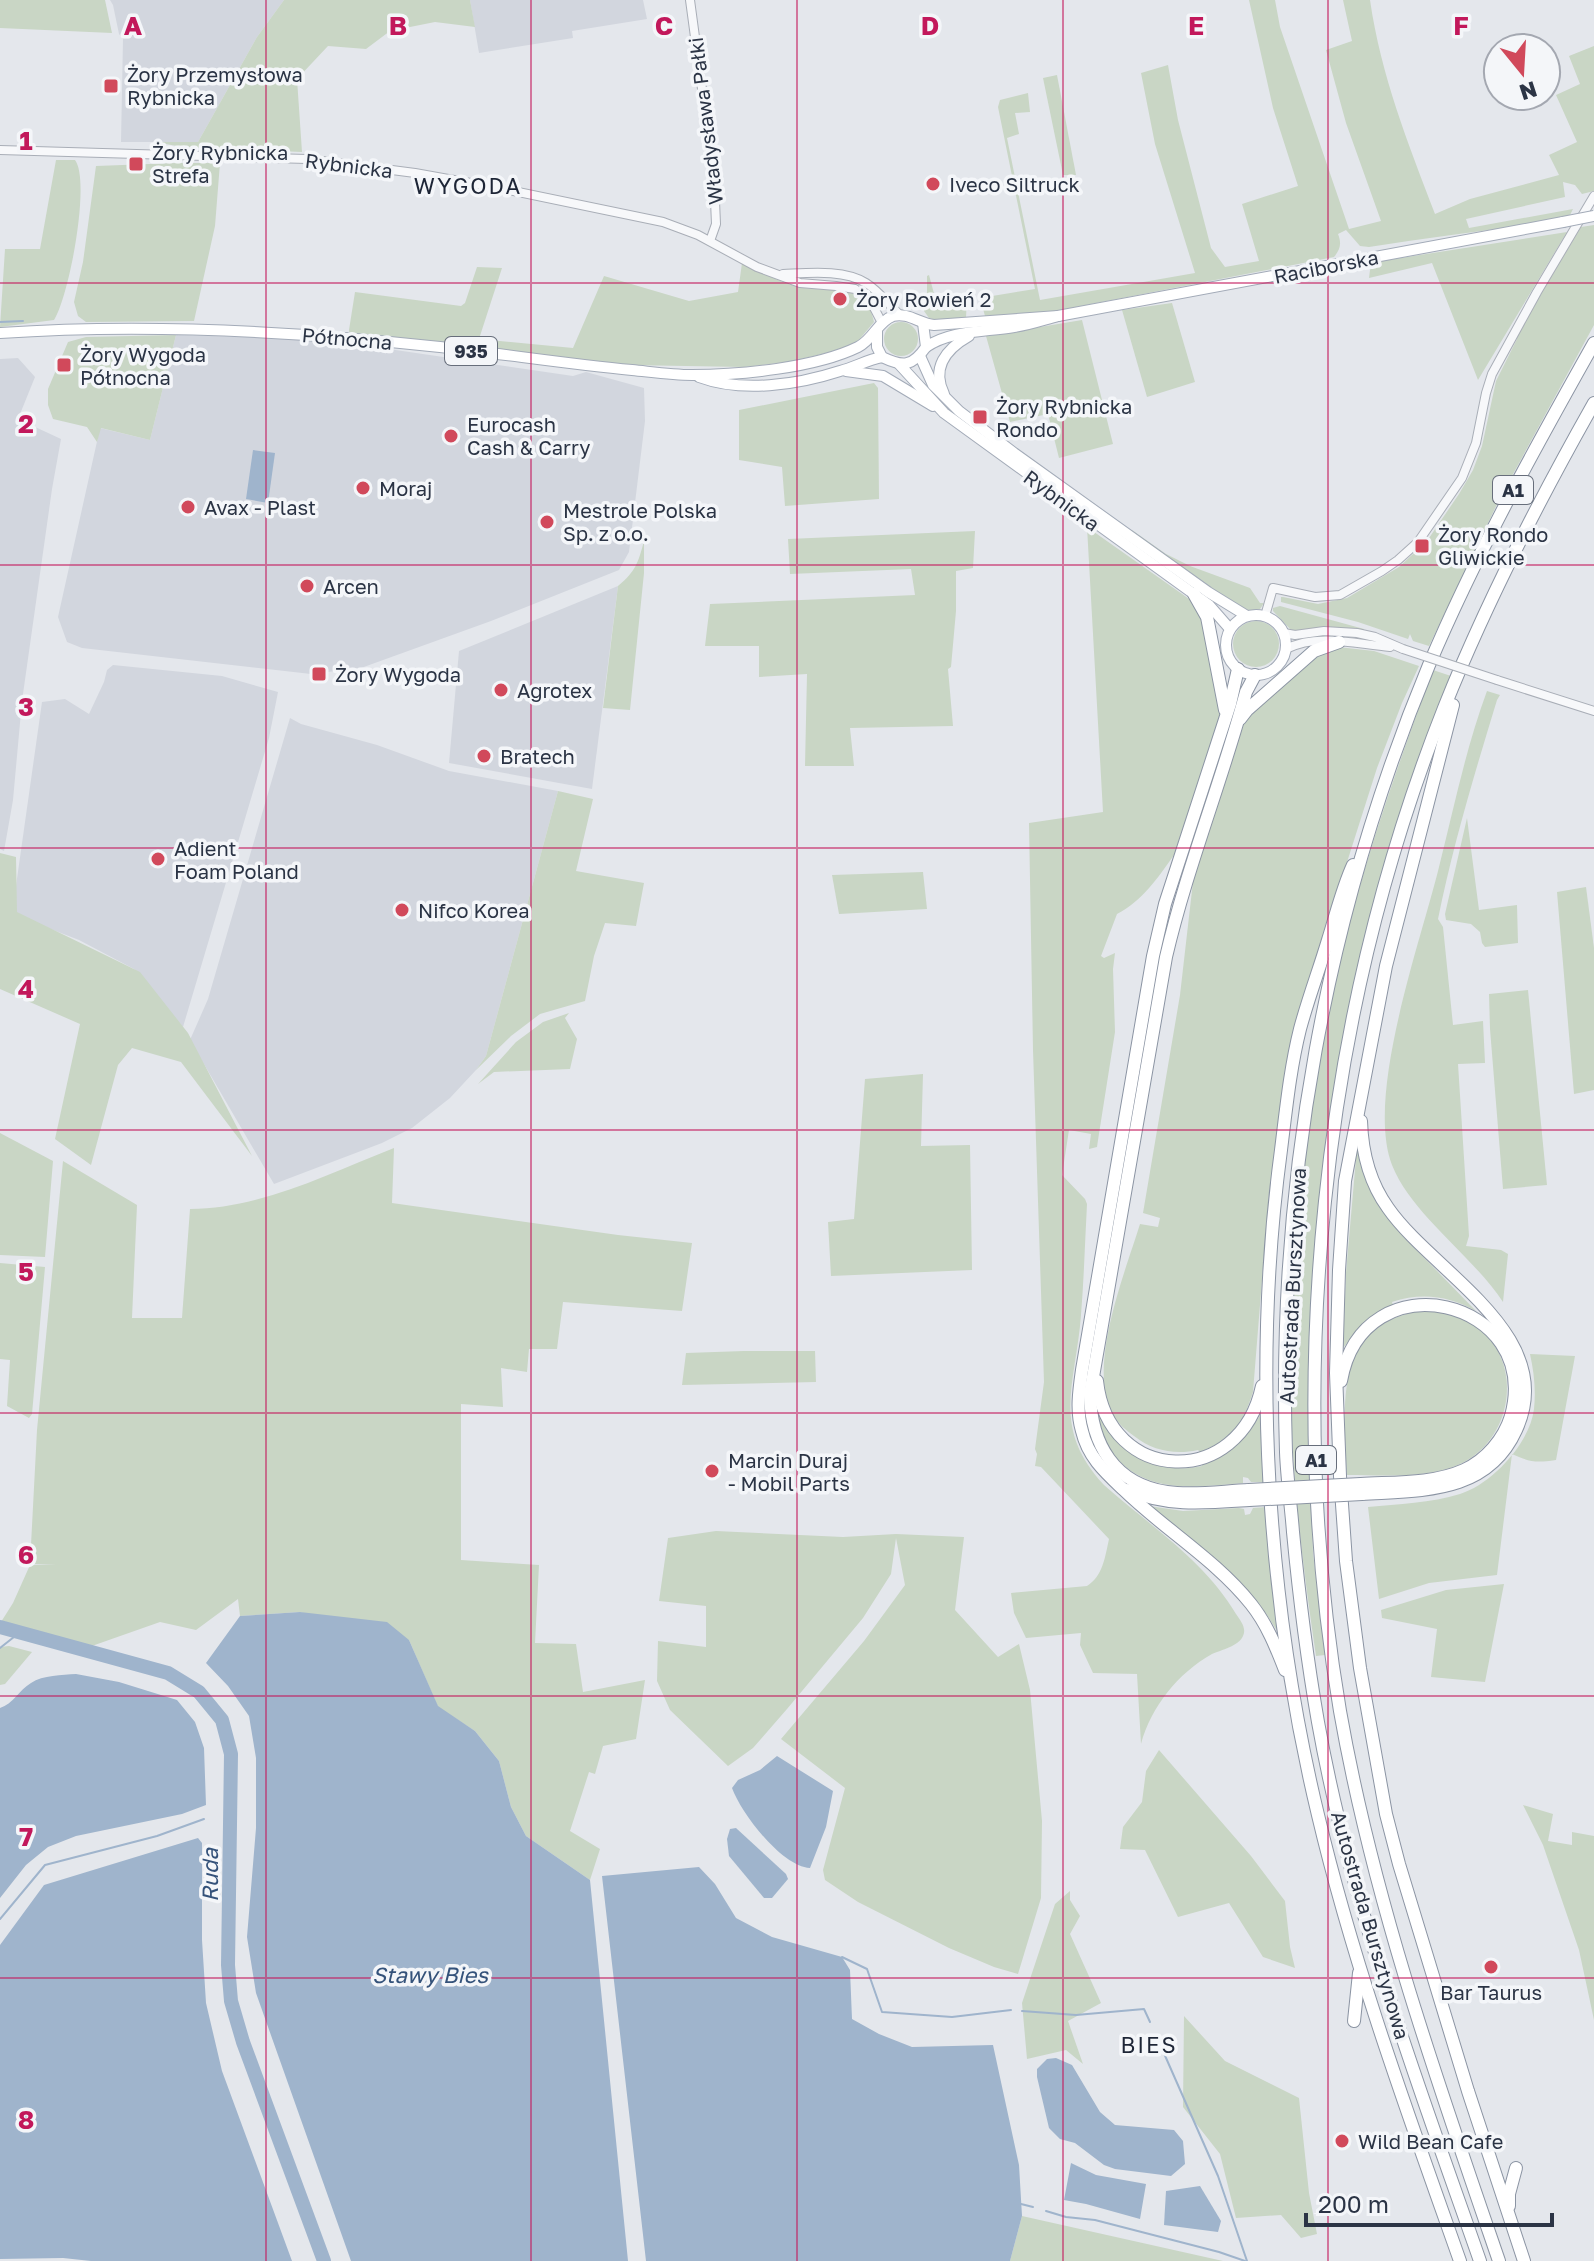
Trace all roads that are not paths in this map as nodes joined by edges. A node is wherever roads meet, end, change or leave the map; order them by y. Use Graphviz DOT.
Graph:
graph roads {
  1 [pos="690,0"];
  2 [pos="0,150"];
  3 [pos="1594,196"];
  4 [pos="1594,216"];
  5 [pos="710,241"];
  6 [pos="777,274"];
  7 [pos="900,315"];
  8 [pos="1058,316"];
  9 [pos="923,323"];
  10 [pos="879,327"];
  11 [pos="977,332"];
  12 [pos="0,333"];
  13 [pos="1594,343"];
  14 [pos="923,351"];
  15 [pos="882,357"];
  16 [pos="899,364"];
  17 [pos="841,371"];
  18 [pos="693,375"];
  19 [pos="947,400"];
  20 [pos="1594,403"];
  21 [pos="944,413"];
  22 [pos="1194,594"];
  23 [pos="1247,616"];
  24 [pos="1265,616"];
  25 [pos="1230,629"];
  26 [pos="1284,633"];
  27 [pos="1339,642"];
  28 [pos="1401,648"];
  29 [pos="1286,649"];
  30 [pos="1466,656"];
  31 [pos="1238,669"];
  32 [pos="1255,675"];
  33 [pos="1594,711"];
  34 [pos="1232,719"];
  35 [pos="1371,826"];
  36 [pos="1361,1092"];
  37 [pos="1096,1367"];
  38 [pos="1266,1367"];
  39 [pos="1337,1404"];
  40 [pos="1122,1488"];
  41 [pos="1362,1489"];
  42 [pos="1249,1495"];
  43 [pos="1293,1690"];
  44 [pos="1360,1966"];
  45 [pos="1354,2021"];
  46 [pos="1516,2168"];
  47 [pos="1509,2217"];
  48 [pos="1460,2261"];
  49 [pos="1480,2261"];
  50 [pos="1499,2261"];
  51 [pos="1524,2261"];
  1 -- 5 [label="street, Władysława Pałki"];
  2 -- 5 [label="street, Rybnicka"];
  3 -- 24 [label="street"];
  4 -- 8 [label="main road, Raciborska, bridge"];
  5 -- 6 [label="street, Rybnicka"];
  6 -- 7 [label="street, Rybnicka"];
  6 -- 10 [label="street, Rybnicka"];
  7 -- 9 [label="main road"];
  7 -- 10 [label="main road, 935"];
  8 -- 9 [label="main road, Raciborska"];
  8 -- 11 [label="main road, Raciborska"];
  9 -- 14 [label="main road"];
  10 -- 15 [label="main road"];
  10 -- 18 [label="main road, Północna / 935"];
  11 -- 14 [label="main road, Raciborska"];
  11 -- 19 [label="main road"];
  12 -- 18 [label="main road, Północna / 935"];
  13 -- 35 [label="highway, Autostrada Bursztynowa / A1"];
  14 -- 16 [label="main road"];
  14 -- 19 [label="main road, Rybnicka"];
  15 -- 16 [label="main road"];
  15 -- 17 [label="main road, Północna / 935"];
  16 -- 21 [label="main road, Rybnicka"];
  17 -- 18 [label="main road, Północna / 935"];
  17 -- 21 [label="main road"];
  19 -- 23 [label="main road, Rybnicka"];
  20 -- 30 [label="highway, Autostrada Bursztynowa / A1"];
  21 -- 22 [label="main road, Rybnicka"];
  22 -- 25 [label="main road, Rybnicka"];
  22 -- 34 [label="highway"];
  23 -- 24 [label="main road"];
  23 -- 25 [label="main road"];
  24 -- 26 [label="main road"];
  25 -- 31 [label="main road"];
  26 -- 28 [label="street"];
  26 -- 29 [label="main road"];
  27 -- 28 [label="street"];
  27 -- 29 [label="street"];
  27 -- 34 [label="highway"];
  28 -- 33 [label="street, bridge"];
  29 -- 32 [label="main road"];
  30 -- 36 [label="highway"];
  30 -- 50 [label="highway, Autostrada Bursztynowa / A1"];
  31 -- 32 [label="main road"];
  31 -- 34 [label="highway"];
  32 -- 34 [label="highway"];
  34 -- 37 [label="highway"];
  34 -- 40 [label="highway"];
  35 -- 38 [label="highway"];
  35 -- 49 [label="highway, Autostrada Bursztynowa / A1"];
  36 -- 39 [label="highway"];
  36 -- 41 [label="highway"];
  37 -- 38 [label="highway"];
  37 -- 42 [label="highway"];
  38 -- 43 [label="highway"];
  39 -- 41 [label="highway"];
  39 -- 47 [label="highway"];
  40 -- 42 [label="highway"];
  40 -- 43 [label="highway"];
  41 -- 42 [label="highway, bridge"];
  43 -- 44 [label="highway"];
  44 -- 45 [label="highway"];
  44 -- 48 [label="highway"];
  46 -- 47 [label="highway"];
  47 -- 51 [label="highway"];
}
